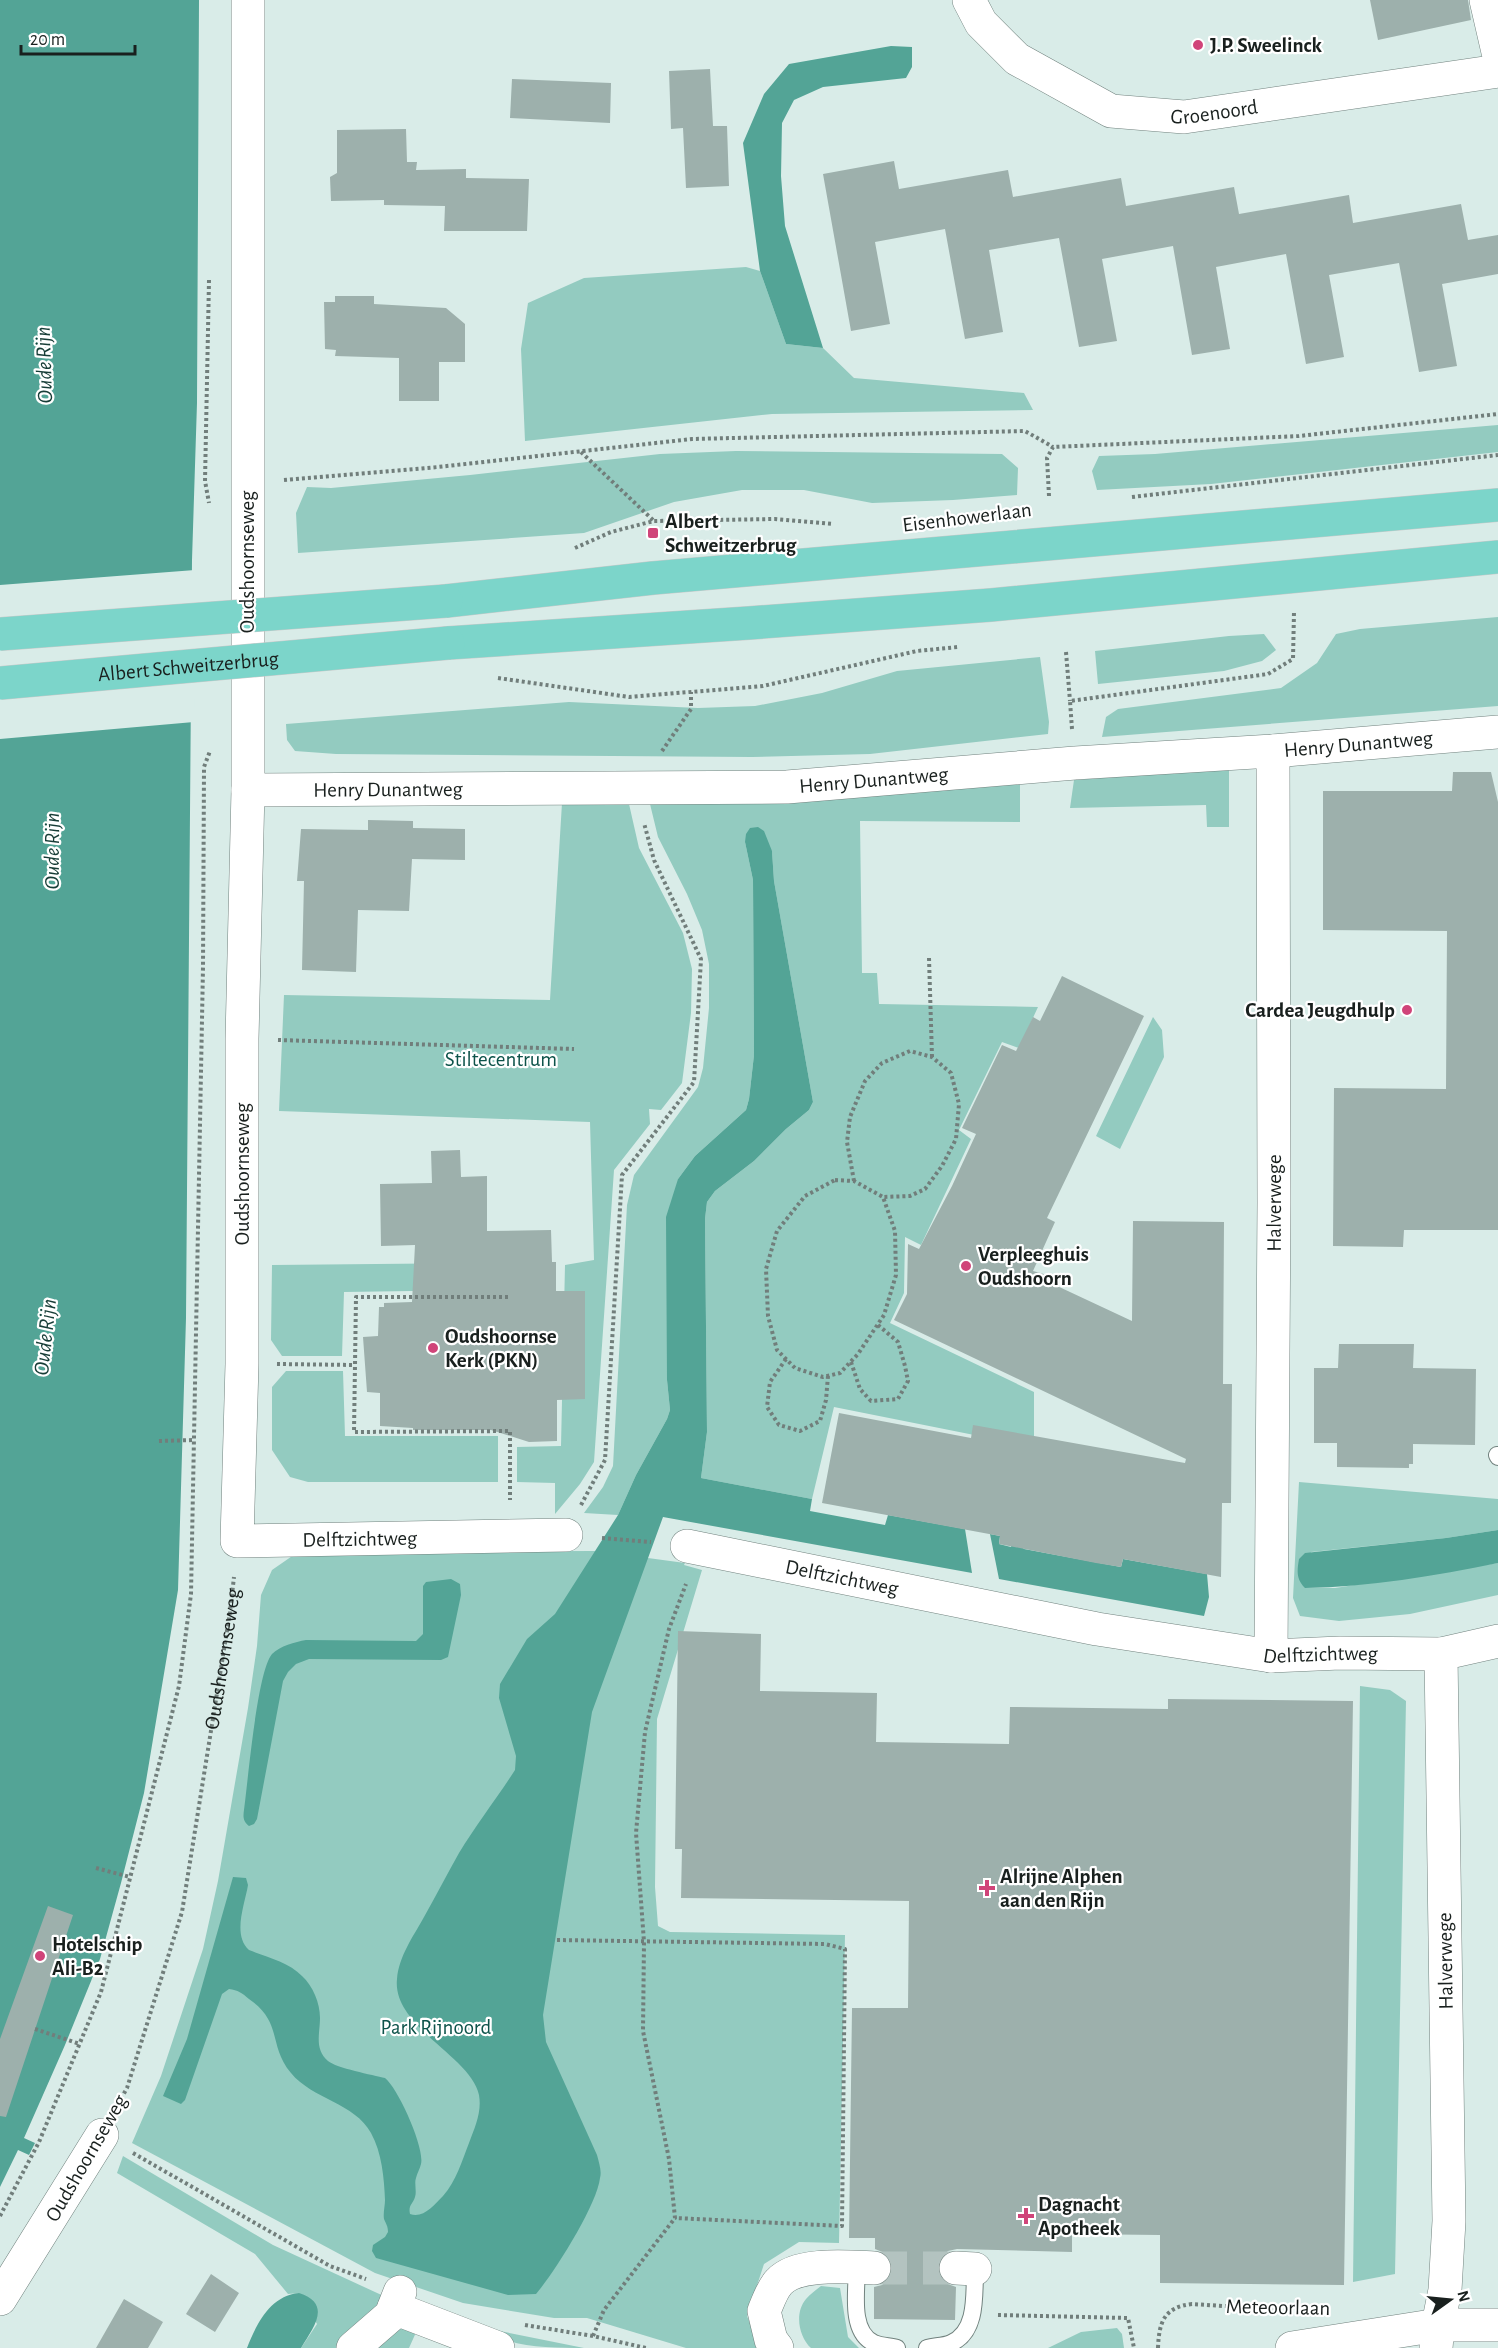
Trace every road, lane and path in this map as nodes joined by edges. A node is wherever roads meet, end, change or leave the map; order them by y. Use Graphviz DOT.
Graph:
graph roads {
  1 [pos="248,0"];
  2 [pos="969,0"];
  3 [pos="1486,0"];
  4 [pos="1498,52"];
  5 [pos="1498,71"];
  6 [pos="1498,414"];
  7 [pos="1053,447"];
  8 [pos="580,452"];
  9 [pos="1498,455"];
  10 [pos="247,483"];
  11 [pos="1049,496"];
  12 [pos="1121,499"];
  13 [pos="1498,505"];
  14 [pos="654,521"];
  15 [pos="841,525"];
  16 [pos="570,551"];
  17 [pos="1498,557"];
  18 [pos="1305,611"];
  19 [pos="1294,612"];
  20 [pos="1282,613"];
  21 [pos="0,634"];
  22 [pos="964,646"];
  23 [pos="1066,652"];
  24 [pos="493,678"];
  25 [pos="0,683"];
  26 [pos="691,692"];
  27 [pos="1070,701"];
  28 [pos="1498,732"];
  29 [pos="1273,751"];
  30 [pos="1075,763"];
  31 [pos="635,788"];
  32 [pos="248,790"];
  33 [pos="204,791"];
  34 [pos="929,958"];
  35 [pos="242,1039"];
  36 [pos="574,1049"];
  37 [pos="932,1057"];
  38 [pos="854,1181"];
  39 [pos="883,1197"];
  40 [pos="508,1297"];
  41 [pos="878,1325"];
  42 [pos="786,1359"];
  43 [pos="851,1362"];
  44 [pos="242,1364"];
  45 [pos="354,1365"];
  46 [pos="828,1376"];
  47 [pos="194,1440"];
  48 [pos="159,1441"];
  49 [pos="566,1535"];
  50 [pos="510,1536"];
  51 [pos="237,1541"];
  52 [pos="693,1547"];
  53 [pos="1498,1641"];
  54 [pos="1441,1654"];
  55 [pos="1270,1656"];
  56 [pos="96,1868"];
  57 [pos="130,1877"];
  58 [pos="557,1940"];
  59 [pos="644,1942"];
  60 [pos="35,2029"];
  61 [pos="80,2044"];
  62 [pos="102,2135"];
  63 [pos="0,2216"];
  64 [pos="675,2218"];
  65 [pos="866,2267"];
  66 [pos="966,2268"];
  67 [pos="0,2299"];
  68 [pos="397,2300"];
  69 [pos="1294,2311"];
  70 [pos="990,2315"];
  71 [pos="1498,2325"];
  72 [pos="507,2336"];
  73 [pos="593,2336"];
  74 [pos="1437,2336"];
  75 [pos="353,2348"];
  76 [pos="646,2348"];
  77 [pos="777,2348"];
  78 [pos="897,2348"];
  79 [pos="927,2348"];
  80 [pos="1134,2348"];
  81 [pos="1158,2348"];
  82 [pos="1292,2348"];
  1 -- 10 [label="street, Oudshoornseweg"];
  2 -- 5 [label="street, Groenoord"];
  3 -- 4 [label="street"];
  6 -- 7 [label="path"];
  7 -- 8 [label="path"];
  7 -- 11 [label="path"];
  8 -- 10 [label="path"];
  8 -- 14 [label="path"];
  9 -- 12 [label="path"];
  10 -- 32 [label="street, Oudshoornseweg"];
  13 -- 21 [label="main road, Eisenhowerlaan, bridge"];
  14 -- 15 [label="path"];
  14 -- 16 [label="path"];
  17 -- 25 [label="main road, Albert Schweitzerbrug, bridge"];
  18 -- 19 [label="path"];
  19 -- 20 [label="path"];
  19 -- 27 [label="path"];
  22 -- 26 [label="path"];
  23 -- 27 [label="path"];
  24 -- 26 [label="path"];
  26 -- 31 [label="path"];
  27 -- 30 [label="path"];
  28 -- 29 [label="street, Henry Dunantweg"];
  29 -- 30 [label="street, Henry Dunantweg"];
  29 -- 55 [label="street, Halverwege"];
  30 -- 31 [label="street, Henry Dunantweg"];
  31 -- 32 [label="street, Henry Dunantweg"];
  31 -- 49 [label="path"];
  32 -- 35 [label="street, Oudshoornseweg"];
  33 -- 47 [label="path"];
  34 -- 37 [label="path"];
  35 -- 36 [label="path"];
  35 -- 44 [label="street, Oudshoornseweg"];
  37 -- 38 [label="path"];
  37 -- 39 [label="path"];
  38 -- 39 [label="path"];
  38 -- 42 [label="path"];
  39 -- 41 [label="path"];
  40 -- 45 [label="path"];
  41 -- 43 [label="path"];
  41 -- 43 [label="path"];
  42 -- 46 [label="path"];
  42 -- 46 [label="path"];
  43 -- 46 [label="path"];
  44 -- 45 [label="path"];
  44 -- 51 [label="street, Oudshoornseweg"];
  45 -- 50 [label="path"];
  47 -- 48 [label="path"];
  47 -- 57 [label="path"];
  49 -- 50 [label="street, Delftzichtweg"];
  49 -- 52 [label="path"];
  50 -- 51 [label="street, Delftzichtweg"];
  51 -- 62 [label="path, Oudshoornseweg"];
  52 -- 55 [label="street, Delftzichtweg"];
  52 -- 59 [label="path"];
  53 -- 54 [label="street"];
  54 -- 55 [label="street, Delftzichtweg"];
  54 -- 74 [label="street, Halverwege"];
  56 -- 57 [label="path"];
  57 -- 61 [label="path"];
  58 -- 59 [label="path"];
  59 -- 64 [label="path"];
  59 -- 64 [label="path"];
  60 -- 61 [label="path"];
  61 -- 63 [label="path"];
  62 -- 67 [label="street, Oudshoornseweg"];
  62 -- 68 [label="path"];
  64 -- 73 [label="path"];
  65 -- 77 [label="street"];
  65 -- 78 [label="lane"];
  66 -- 79 [label="lane"];
  68 -- 72 [label="street"];
  68 -- 75 [label="street"];
  69 -- 81 [label="path, Meteoorlaan"];
  70 -- 80 [label="path"];
  71 -- 74 [label="street, Meteoorlaan"];
  72 -- 73 [label="path"];
  73 -- 76 [label="path"];
  74 -- 82 [label="street, Meteoorlaan"];
}
